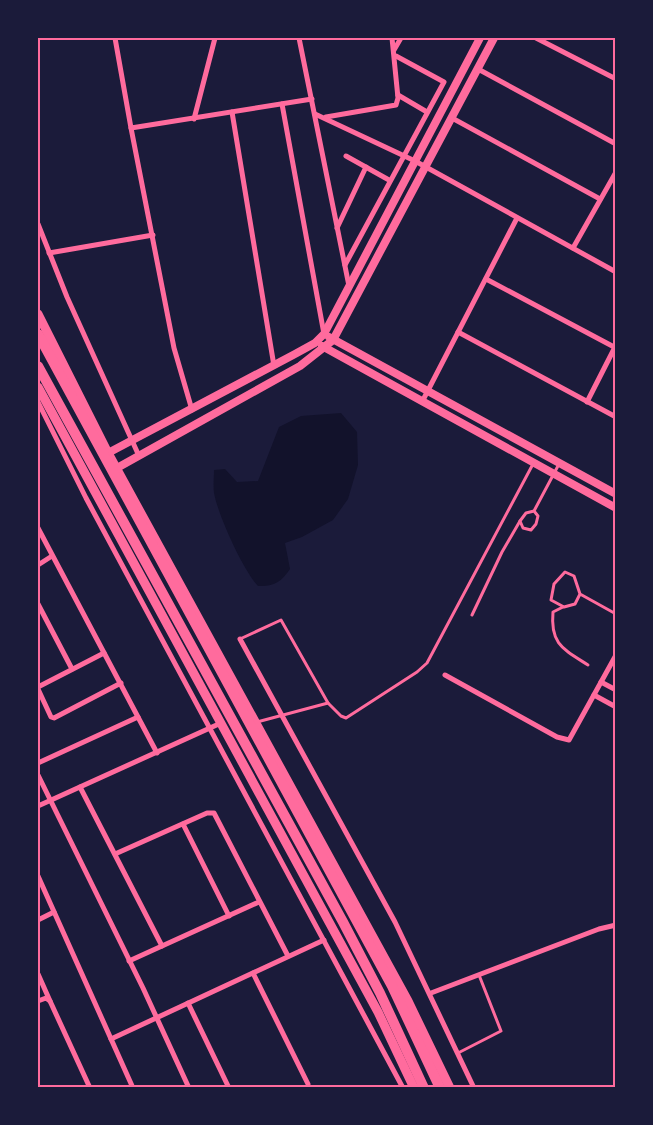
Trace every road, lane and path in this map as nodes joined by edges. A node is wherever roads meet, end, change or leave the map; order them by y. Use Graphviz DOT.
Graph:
graph roads {
  1 [pos="115,38"];
  2 [pos="215,38"];
  3 [pos="299,38"];
  4 [pos="392,38"];
  5 [pos="401,38"];
  6 [pos="480,38"];
  7 [pos="494,38"];
  8 [pos="536,38"];
  9 [pos="395,53"];
  10 [pos="478,69"];
  11 [pos="616,79"];
  12 [pos="398,95"];
  13 [pos="312,99"];
  14 [pos="282,104"];
  15 [pos="232,112"];
  16 [pos="427,112"];
  17 [pos="315,114"];
  18 [pos="324,117"];
  19 [pos="452,118"];
  20 [pos="194,119"];
  21 [pos="131,128"];
  22 [pos="616,144"];
  23 [pos="346,156"];
  24 [pos="402,156"];
  25 [pos="414,162"];
  26 [pos="366,167"];
  27 [pos="425,167"];
  28 [pos="616,172"];
  29 [pos="390,180"];
  30 [pos="600,199"];
  31 [pos="517,218"];
  32 [pos="38,224"];
  33 [pos="337,228"];
  34 [pos="152,235"];
  35 [pos="573,248"];
  36 [pos="49,253"];
  37 [pos="344,266"];
  38 [pos="616,272"];
  39 [pos="486,279"];
  40 [pos="349,286"];
  41 [pos="38,314"];
  42 [pos="458,332"];
  43 [pos="38,334"];
  44 [pos="324,334"];
  45 [pos="333,340"];
  46 [pos="315,343"];
  47 [pos="325,348"];
  48 [pos="615,348"];
  49 [pos="38,366"];
  50 [pos="274,366"];
  51 [pos="68,375"];
  52 [pos="38,388"];
  53 [pos="428,392"];
  54 [pos="38,402"];
  55 [pos="422,402"];
  56 [pos="587,402"];
  57 [pos="192,410"];
  58 [pos="616,417"];
  59 [pos="132,442"];
  60 [pos="108,453"];
  61 [pos="138,456"];
  62 [pos="534,464"];
  63 [pos="559,464"];
  64 [pos="117,468"];
  65 [pos="554,475"];
  66 [pos="616,494"];
  67 [pos="616,508"];
  68 [pos="534,511"];
  69 [pos="520,521"];
  70 [pos="38,528"];
  71 [pos="156,539"];
  72 [pos="52,556"];
  73 [pos="130,558"];
  74 [pos="38,565"];
  75 [pos="580,594"];
  76 [pos="38,604"];
  77 [pos="564,607"];
  78 [pos="472,614"];
  79 [pos="616,614"];
  80 [pos="240,639"];
  81 [pos="104,653"];
  82 [pos="616,656"];
  83 [pos="588,665"];
  84 [pos="72,670"];
  85 [pos="445,675"];
  86 [pos="601,682"];
  87 [pos="121,683"];
  88 [pos="38,688"];
  89 [pos="616,690"];
  90 [pos="594,695"];
  91 [pos="328,703"];
  92 [pos="616,707"];
  93 [pos="280,715"];
  94 [pos="138,717"];
  95 [pos="256,722"];
  96 [pos="222,723"];
  97 [pos="210,728"];
  98 [pos="156,752"];
  99 [pos="38,763"];
  100 [pos="38,775"];
  101 [pos="80,787"];
  102 [pos="50,801"];
  103 [pos="38,806"];
  104 [pos="183,824"];
  105 [pos="115,854"];
  106 [pos="38,876"];
  107 [pos="259,902"];
  108 [pos="54,912"];
  109 [pos="229,916"];
  110 [pos="38,920"];
  111 [pos="616,925"];
  112 [pos="324,940"];
  113 [pos="162,946"];
  114 [pos="288,956"];
  115 [pos="129,961"];
  116 [pos="252,973"];
  117 [pos="38,974"];
  118 [pos="479,975"];
  119 [pos="431,993"];
  120 [pos="38,1001"];
  121 [pos="50,1001"];
  122 [pos="188,1003"];
  123 [pos="156,1018"];
  124 [pos="111,1039"];
  125 [pos="458,1053"];
  126 [pos="308,1084"];
  127 [pos="132,1087"];
  128 [pos="90,1088"];
  129 [pos="189,1088"];
  130 [pos="229,1088"];
  131 [pos="403,1088"];
  132 [pos="414,1088"];
  133 [pos="424,1088"];
  134 [pos="440,1088"];
  135 [pos="450,1088"];
  136 [pos="474,1088"];
  1 -- 21 [label="street"];
  2 -- 20 [label="street"];
  3 -- 13 [label="street"];
  4 -- 9 [label="street"];
  5 -- 9 [label="street"];
  6 -- 25 [label="street"];
  7 -- 10 [label="street"];
  8 -- 11 [label="street"];
  9 -- 12 [label="street"];
  9 -- 16 [label="street"];
  10 -- 19 [label="street"];
  10 -- 22 [label="street"];
  12 -- 16 [label="street"];
  12 -- 18 [label="street"];
  13 -- 14 [label="street"];
  13 -- 17 [label="street"];
  14 -- 15 [label="street"];
  14 -- 44 [label="street"];
  15 -- 20 [label="street"];
  15 -- 50 [label="street"];
  16 -- 24 [label="street"];
  17 -- 18 [label="street"];
  17 -- 33 [label="street"];
  18 -- 24 [label="street"];
  19 -- 27 [label="street"];
  19 -- 30 [label="street"];
  20 -- 21 [label="street"];
  21 -- 34 [label="street"];
  23 -- 26 [label="street"];
  24 -- 25 [label="street"];
  24 -- 29 [label="street"];
  25 -- 27 [label="street"];
  25 -- 40 [label="street"];
  26 -- 29 [label="street"];
  26 -- 33 [label="street"];
  27 -- 31 [label="street"];
  27 -- 45 [label="street"];
  28 -- 30 [label="street"];
  29 -- 37 [label="street"];
  30 -- 35 [label="street"];
  31 -- 35 [label="street"];
  31 -- 39 [label="street"];
  32 -- 36 [label="street"];
  33 -- 37 [label="street"];
  34 -- 36 [label="street"];
  34 -- 57 [label="street"];
  35 -- 38 [label="street"];
  36 -- 59 [label="street"];
  37 -- 40 [label="street"];
  39 -- 42 [label="street"];
  39 -- 48 [label="street"];
  40 -- 44 [label="street"];
  41 -- 51 [label="main road"];
  42 -- 53 [label="street"];
  42 -- 56 [label="street"];
  43 -- 134 [label="highway"];
  44 -- 45 [label="street"];
  44 -- 46 [label="street"];
  45 -- 47 [label="street"];
  45 -- 53 [label="street"];
  46 -- 47 [label="street"];
  46 -- 50 [label="street"];
  47 -- 55 [label="street"];
  47 -- 61 [label="street"];
  48 -- 56 [label="street"];
  49 -- 133 [label="highway"];
  50 -- 57 [label="street"];
  51 -- 52 [label="main road"];
  51 -- 60 [label="main road"];
  52 -- 73 [label="main road"];
  53 -- 55 [label="street"];
  53 -- 63 [label="street"];
  54 -- 97 [label="street"];
  55 -- 62 [label="street"];
  56 -- 58 [label="street"];
  57 -- 59 [label="street"];
  59 -- 60 [label="street"];
  59 -- 61 [label="street"];
  60 -- 64 [label="main road"];
  61 -- 64 [label="street"];
  62 -- 65 [label="street"];
  62 -- 91 [label="lane"];
  63 -- 65 [label="lane"];
  63 -- 66 [label="street"];
  64 -- 71 [label="main road"];
  65 -- 67 [label="street"];
  65 -- 68 [label="lane"];
  68 -- 69 [label="lane"];
  68 -- 69 [label="lane"];
  69 -- 78 [label="lane"];
  70 -- 72 [label="street"];
  71 -- 73 [label="main road"];
  71 -- 95 [label="main road"];
  72 -- 74 [label="street"];
  72 -- 81 [label="street"];
  73 -- 96 [label="main road"];
  75 -- 77 [label="lane"];
  75 -- 77 [label="lane"];
  75 -- 79 [label="lane"];
  76 -- 84 [label="street"];
  77 -- 83 [label="lane"];
  80 -- 91 [label="lane"];
  80 -- 93 [label="street"];
  81 -- 84 [label="street"];
  81 -- 87 [label="street"];
  82 -- 86 [label="street"];
  84 -- 88 [label="street"];
  85 -- 90 [label="street"];
  86 -- 89 [label="street"];
  86 -- 90 [label="street"];
  87 -- 88 [label="street"];
  87 -- 94 [label="street"];
  90 -- 92 [label="street"];
  91 -- 93 [label="lane"];
  93 -- 95 [label="lane"];
  93 -- 119 [label="street"];
  94 -- 98 [label="street"];
  94 -- 99 [label="street"];
  95 -- 135 [label="main road"];
  96 -- 97 [label="street"];
  96 -- 132 [label="main road"];
  97 -- 98 [label="street"];
  97 -- 112 [label="street"];
  98 -- 101 [label="street"];
  100 -- 102 [label="street"];
  101 -- 102 [label="street"];
  101 -- 105 [label="street"];
  102 -- 103 [label="street"];
  102 -- 115 [label="street"];
  104 -- 105 [label="street"];
  104 -- 107 [label="street"];
  104 -- 109 [label="street"];
  105 -- 113 [label="street"];
  106 -- 108 [label="street"];
  107 -- 109 [label="street"];
  107 -- 114 [label="street"];
  108 -- 110 [label="street"];
  108 -- 124 [label="street"];
  109 -- 113 [label="street"];
  111 -- 118 [label="street"];
  112 -- 114 [label="street"];
  112 -- 131 [label="street"];
  113 -- 115 [label="street"];
  114 -- 116 [label="street"];
  115 -- 123 [label="street"];
  116 -- 122 [label="street"];
  116 -- 126 [label="street"];
  117 -- 121 [label="street"];
  118 -- 119 [label="street"];
  118 -- 125 [label="lane"];
  119 -- 125 [label="street"];
  120 -- 121 [label="street"];
  121 -- 128 [label="street"];
  122 -- 123 [label="street"];
  122 -- 130 [label="street"];
  123 -- 124 [label="street"];
  123 -- 129 [label="street"];
  124 -- 127 [label="street"];
  125 -- 136 [label="street"];
}
